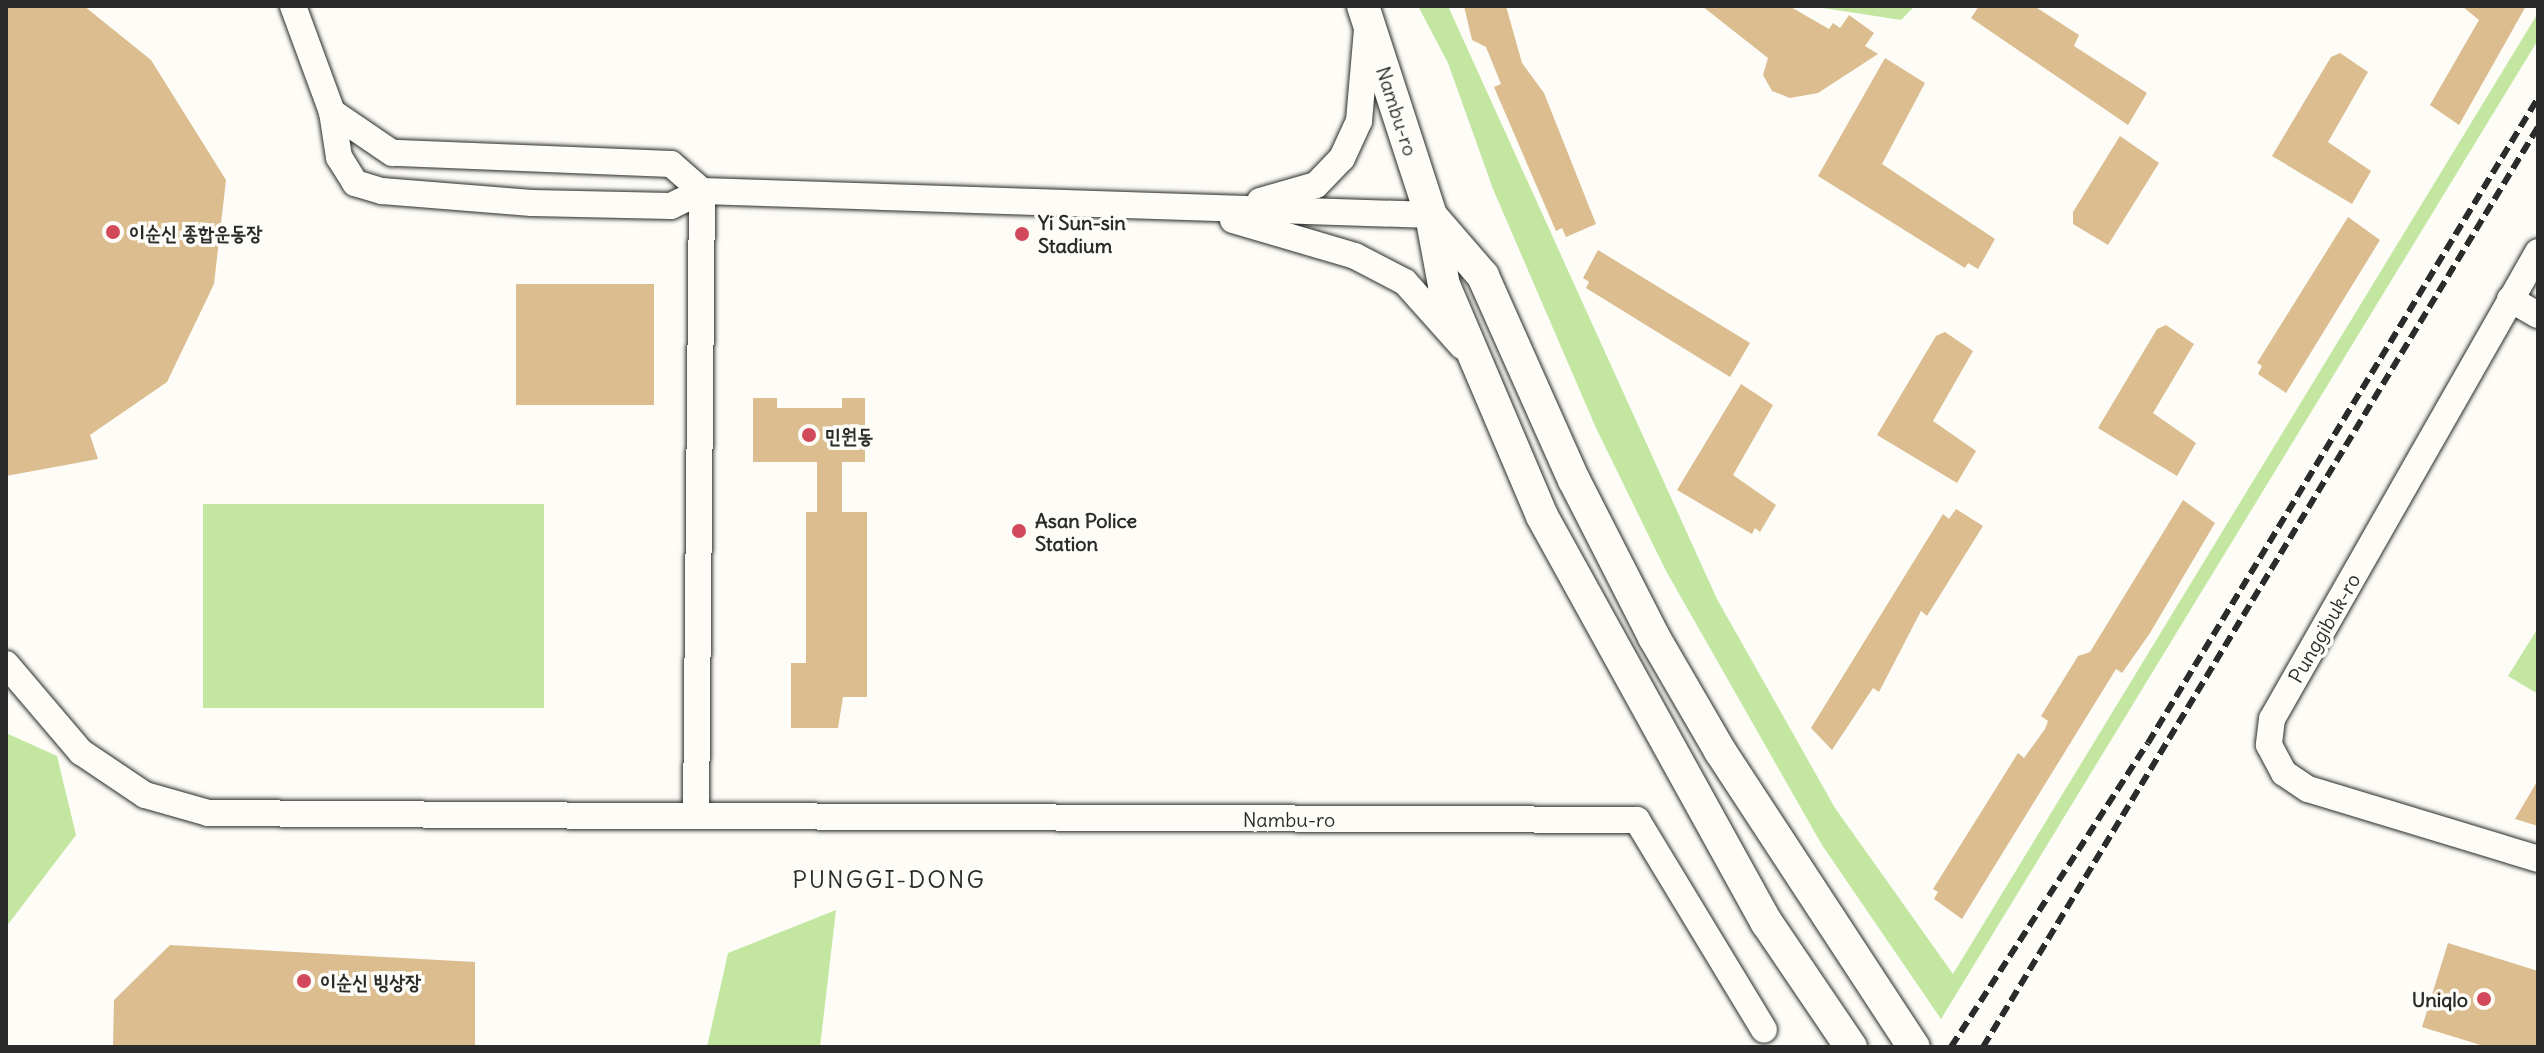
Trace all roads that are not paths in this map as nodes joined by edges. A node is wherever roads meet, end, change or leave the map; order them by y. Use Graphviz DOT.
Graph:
graph roads {
  1 [pos="293,6"];
  2 [pos="1366,14"];
  3 [pos="332,112"];
  4 [pos="702,191"];
  5 [pos="1203,211"];
  6 [pos="1431,215"];
  7 [pos="2538,252"];
  8 [pos="2510,299"];
  9 [pos="2538,315"];
  10 [pos="1473,360"];
  11 [pos="6,664"];
  12 [pos="696,816"];
  13 [pos="2538,859"];
  14 [pos="1764,1030"];
  15 [pos="1851,1047"];
  16 [pos="1914,1047"];
  1 -- 3 [label="street"];
  2 -- 5 [label="street"];
  2 -- 6 [label="main road, Nambu-ro"];
  3 -- 4 [label="street"];
  3 -- 4 [label="street"];
  4 -- 5 [label="street"];
  4 -- 12 [label="street"];
  5 -- 6 [label="street"];
  5 -- 10 [label="street"];
  6 -- 10 [label="main road, Nambu-ro"];
  6 -- 16 [label="main road, Nambu-ro"];
  7 -- 8 [label="street, Punggibuk-ro"];
  8 -- 9 [label="street"];
  8 -- 13 [label="street, Punggibuk-ro"];
  10 -- 15 [label="main road, Nambu-ro"];
  11 -- 12 [label="street"];
  12 -- 14 [label="street, Nambu-ro"];
}
